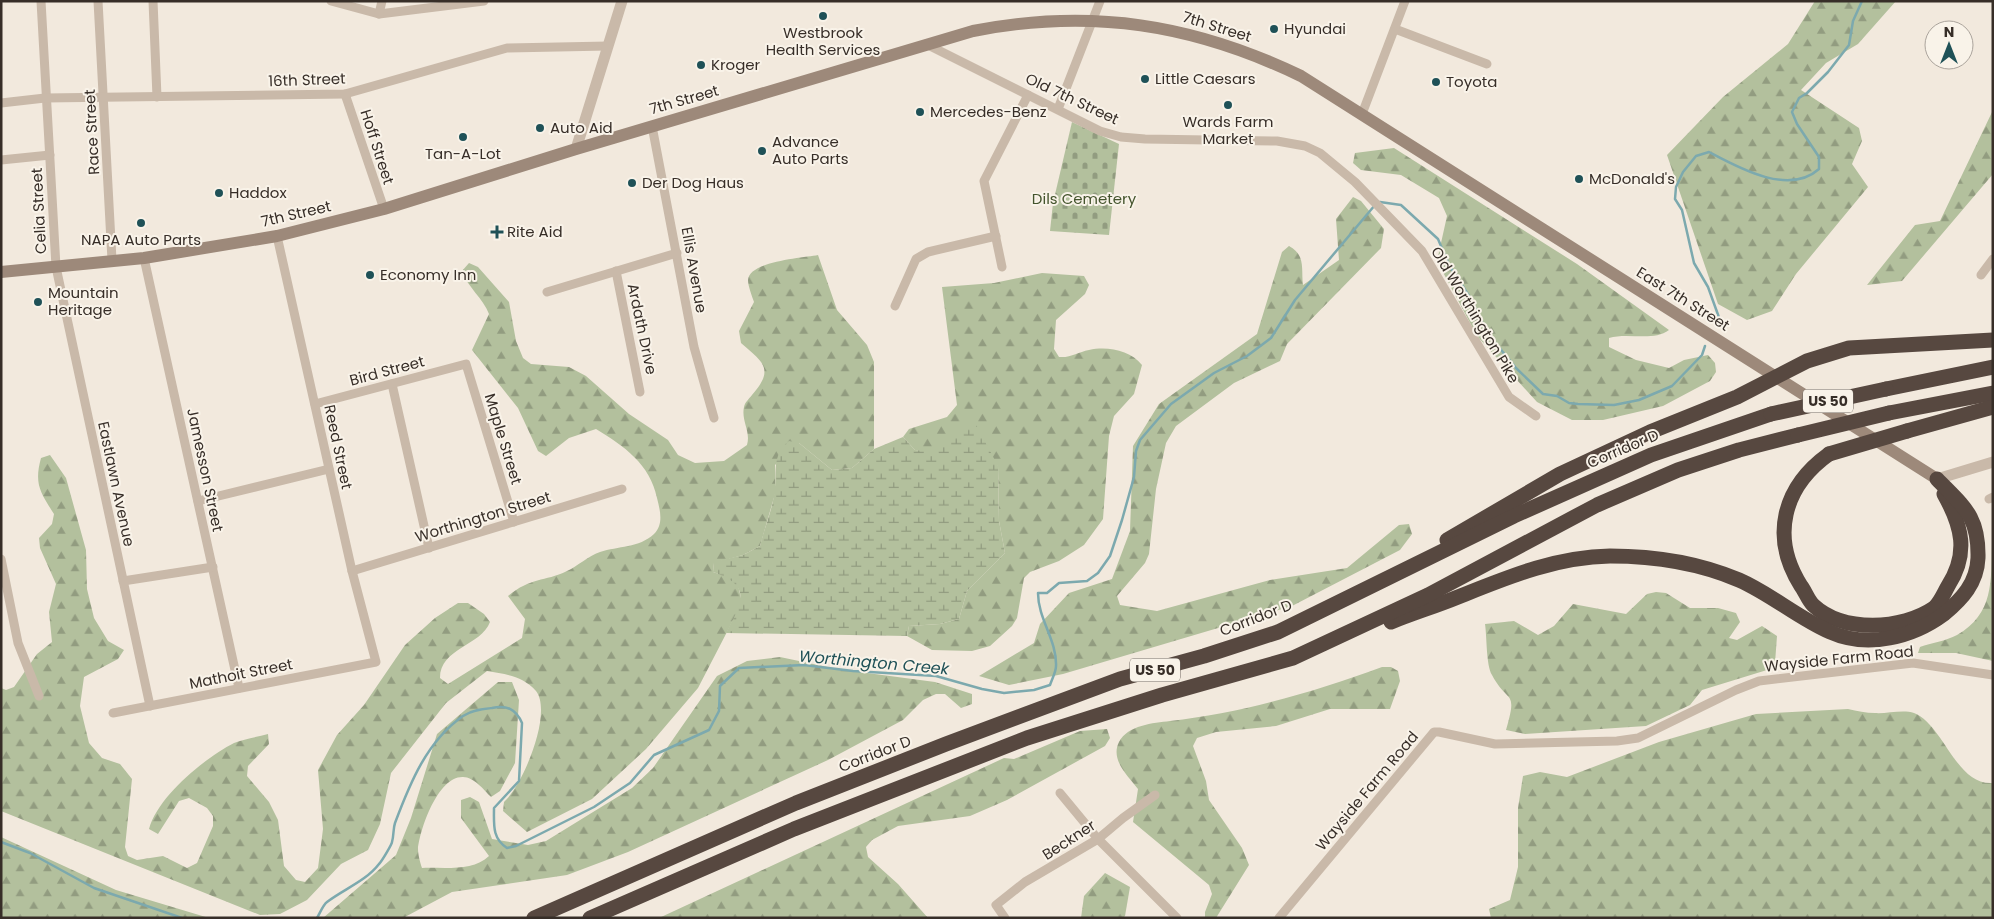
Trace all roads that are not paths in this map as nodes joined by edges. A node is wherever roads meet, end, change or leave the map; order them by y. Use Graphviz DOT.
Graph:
graph roads {
  1 [pos="41,1"];
  2 [pos="98,1"];
  3 [pos="153,1"];
  4 [pos="330,1"];
  5 [pos="382,1"];
  6 [pos="484,1"];
  7 [pos="622,1"];
  8 [pos="1100,1"];
  9 [pos="1405,1"];
  10 [pos="379,14"];
  11 [pos="1094,19"];
  12 [pos="1395,29"];
  13 [pos="926,44"];
  14 [pos="608,46"];
  15 [pos="1487,64"];
  16 [pos="345,94"];
  17 [pos="1028,95"];
  18 [pos="157,97"];
  19 [pos="45,98"];
  20 [pos="103,99"];
  21 [pos="1,103"];
  22 [pos="1058,109"];
  23 [pos="1362,114"];
  24 [pos="652,126"];
  25 [pos="1305,146"];
  26 [pos="576,149"];
  27 [pos="50,155"];
  28 [pos="1,160"];
  29 [pos="384,209"];
  30 [pos="277,236"];
  31 [pos="996,236"];
  32 [pos="677,253"];
  33 [pos="144,258"];
  34 [pos="1993,259"];
  35 [pos="112,260"];
  36 [pos="56,267"];
  37 [pos="1002,267"];
  38 [pos="616,271"];
  39 [pos="1,272"];
  40 [pos="1981,275"];
  41 [pos="547,292"];
  42 [pos="895,306"];
  43 [pos="1993,340"];
  44 [pos="466,364"];
  45 [pos="1993,367"];
  46 [pos="1778,378"];
  47 [pos="392,384"];
  48 [pos="640,392"];
  49 [pos="1993,392"];
  50 [pos="315,404"];
  51 [pos="1993,407"];
  52 [pos="1536,416"];
  53 [pos="714,418"];
  54 [pos="1993,462"];
  55 [pos="329,468"];
  56 [pos="1937,479"];
  57 [pos="622,489"];
  58 [pos="198,501"];
  59 [pos="514,522"];
  60 [pos="429,548"];
  61 [pos="1,559"];
  62 [pos="213,567"];
  63 [pos="352,571"];
  64 [pos="123,581"];
  65 [pos="1380,582"];
  66 [pos="1293,658"];
  67 [pos="376,662"];
  68 [pos="1993,675"];
  69 [pos="239,688"];
  70 [pos="39,696"];
  71 [pos="150,706"];
  72 [pos="113,713"];
  73 [pos="1060,793"];
  74 [pos="1156,795"];
  75 [pos="1098,840"];
  76 [pos="534,918"];
  77 [pos="590,918"];
  78 [pos="1005,918"];
  79 [pos="1177,918"];
  80 [pos="1279,918"];
  1 -- 19 [label="street, Celia Street"];
  2 -- 20 [label="street, Race Street"];
  3 -- 18 [label="street"];
  4 -- 10 [label="street"];
  5 -- 10 [label="street"];
  6 -- 10 [label="street"];
  7 -- 14 [label="street"];
  8 -- 11 [label="street"];
  9 -- 12 [label="street"];
  11 -- 13 [label="main road, 7th Street"];
  11 -- 22 [label="street"];
  11 -- 23 [label="main road, 7th Street"];
  12 -- 15 [label="street"];
  12 -- 23 [label="street"];
  13 -- 17 [label="street, Old 7th Street"];
  13 -- 24 [label="main road, 7th Street"];
  14 -- 16 [label="street, 16th Street"];
  14 -- 26 [label="street"];
  16 -- 18 [label="street, 16th Street"];
  16 -- 29 [label="street, Hoff Street"];
  17 -- 22 [label="street, Old 7th Street"];
  17 -- 31 [label="street"];
  18 -- 20 [label="street, 16th Street"];
  19 -- 20 [label="street, 16th Street"];
  19 -- 21 [label="street, 16th Street"];
  19 -- 27 [label="street, Celia Street"];
  20 -- 35 [label="street, Race Street"];
  22 -- 25 [label="street, Old 7th Street"];
  23 -- 46 [label="main road, East 7th Street"];
  24 -- 26 [label="main road, 7th Street"];
  24 -- 32 [label="street, Ellis Avenue"];
  25 -- 52 [label="street, Old Worthington Pike"];
  26 -- 29 [label="main road, 7th Street"];
  27 -- 28 [label="street"];
  27 -- 36 [label="street, Celia Street"];
  29 -- 30 [label="main road, 7th Street"];
  30 -- 33 [label="main road, 7th Street"];
  30 -- 50 [label="street, Reed Street"];
  31 -- 37 [label="street"];
  31 -- 42 [label="street"];
  32 -- 38 [label="street"];
  32 -- 53 [label="street, Ellis Avenue"];
  33 -- 35 [label="main road, 7th Street"];
  33 -- 58 [label="street, Jamesson Street"];
  34 -- 40 [label="street"];
  35 -- 36 [label="main road, 7th Street"];
  36 -- 39 [label="main road, 7th Street"];
  36 -- 64 [label="street, Eastlawn Avenue"];
  38 -- 41 [label="street"];
  38 -- 48 [label="street, Ardath Drive"];
  43 -- 46 [label="highway"];
  44 -- 47 [label="street, Bird Street"];
  44 -- 59 [label="street, Maple Street"];
  45 -- 65 [label="highway, Corridor D / US 50, bridge"];
  46 -- 56 [label="main road, East 7th Street"];
  46 -- 65 [label="highway"];
  47 -- 50 [label="street, Bird Street"];
  47 -- 60 [label="street"];
  49 -- 66 [label="highway, US 50, bridge"];
  50 -- 55 [label="street, Reed Street"];
  51 -- 56 [label="highway, bridge"];
  54 -- 56 [label="street"];
  55 -- 58 [label="street"];
  55 -- 63 [label="street, Reed Street"];
  56 -- 66 [label="highway"];
  57 -- 59 [label="street, Worthington Street"];
  58 -- 62 [label="street, Jamesson Street"];
  59 -- 60 [label="street, Worthington Street"];
  60 -- 63 [label="street, Worthington Street"];
  61 -- 70 [label="street"];
  62 -- 64 [label="street"];
  62 -- 69 [label="street, Jamesson Street"];
  63 -- 67 [label="street, Reed Street"];
  64 -- 71 [label="street, Eastlawn Avenue"];
  65 -- 76 [label="highway, Corridor D / US 50"];
  66 -- 77 [label="highway, US 50"];
  67 -- 69 [label="street, Mathoit Street"];
  68 -- 80 [label="street, Wayside Farm Road"];
  69 -- 71 [label="street, Mathoit Street"];
  71 -- 72 [label="street, Mathoit Street"];
  73 -- 75 [label="street"];
  74 -- 75 [label="street, Beckner"];
  75 -- 78 [label="street, Beckner"];
  75 -- 79 [label="street"];
}
